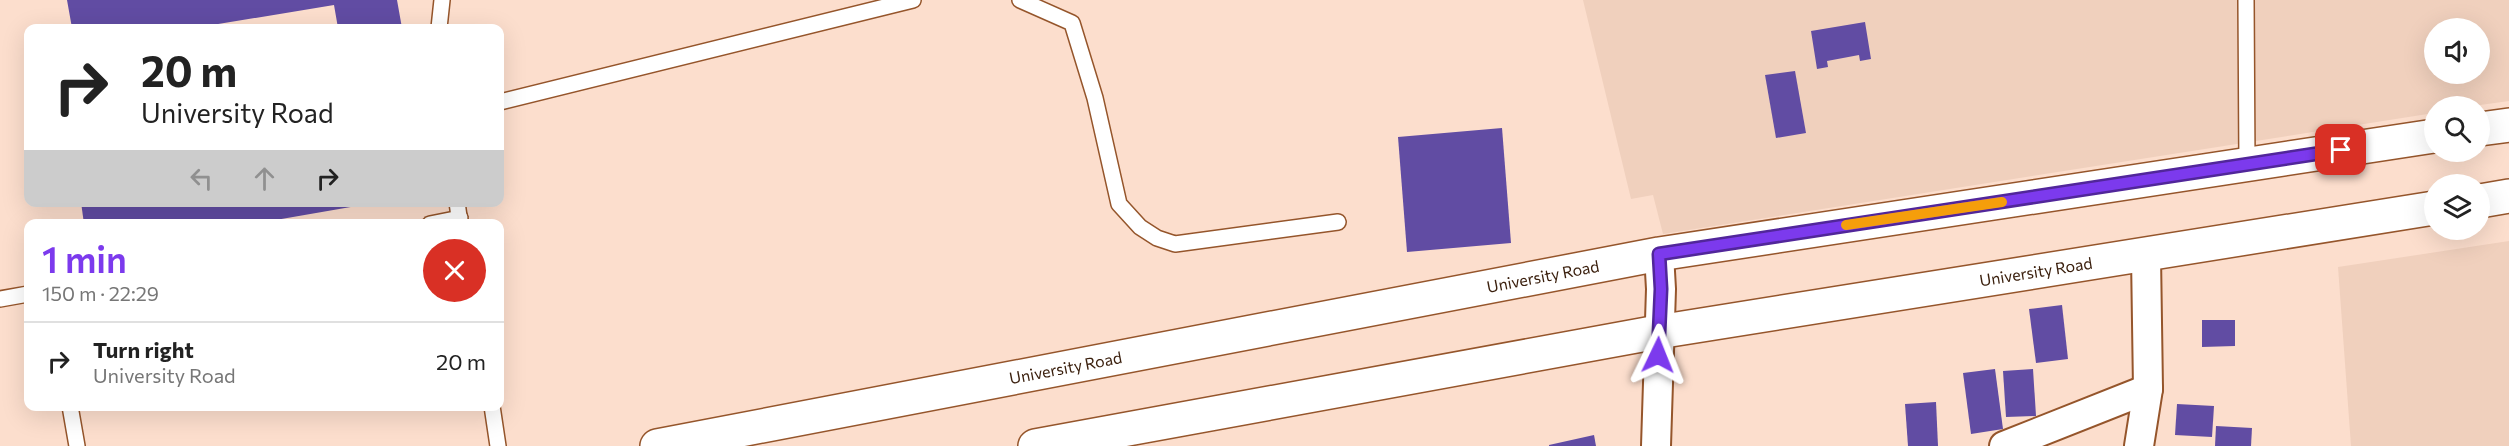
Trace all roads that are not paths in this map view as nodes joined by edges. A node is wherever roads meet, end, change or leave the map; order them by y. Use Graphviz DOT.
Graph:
graph roads {
  1 [pos="442,0"];
  2 [pos="913,0"];
  3 [pos="1020,0"];
  4 [pos="2246,0"];
  5 [pos="440,24"];
  6 [pos="504,101"];
  7 [pos="2509,125"];
  8 [pos="2490,128"];
  9 [pos="2424,138"];
  10 [pos="2247,165"];
  11 [pos="2509,196"];
  12 [pos="2490,199"];
  13 [pos="2424,210"];
  14 [pos="1338,222"];
  15 [pos="1659,254"];
  16 [pos="2146,256"];
  17 [pos="24,295"];
  18 [pos="0,299"];
  19 [pos="1658,332"];
  20 [pos="2148,389"];
  21 [pos="71,411"];
  22 [pos="493,411"];
  23 [pos="1045,445"];
  24 [pos="77,446"];
  25 [pos="498,446"];
  26 [pos="657,446"];
  27 [pos="1656,446"];
  28 [pos="2004,446"];
  29 [pos="2139,446"];
  1 -- 5 [label="lane"];
  2 -- 6 [label="lane"];
  3 -- 14 [label="lane"];
  4 -- 10 [label="lane"];
  7 -- 8 [label="main road"];
  9 -- 10 [label="main road, University Road"];
  10 -- 15 [label="main road, University Road"];
  11 -- 12 [label="main road"];
  13 -- 16 [label="main road, University Road"];
  15 -- 19 [label="street"];
  15 -- 26 [label="main road, University Road"];
  16 -- 19 [label="main road, University Road"];
  16 -- 20 [label="street"];
  17 -- 18 [label="lane"];
  19 -- 23 [label="main road, University Road"];
  19 -- 27 [label="street"];
  20 -- 28 [label="street"];
  20 -- 29 [label="street"];
  21 -- 24 [label="lane"];
  22 -- 25 [label="lane"];
}
